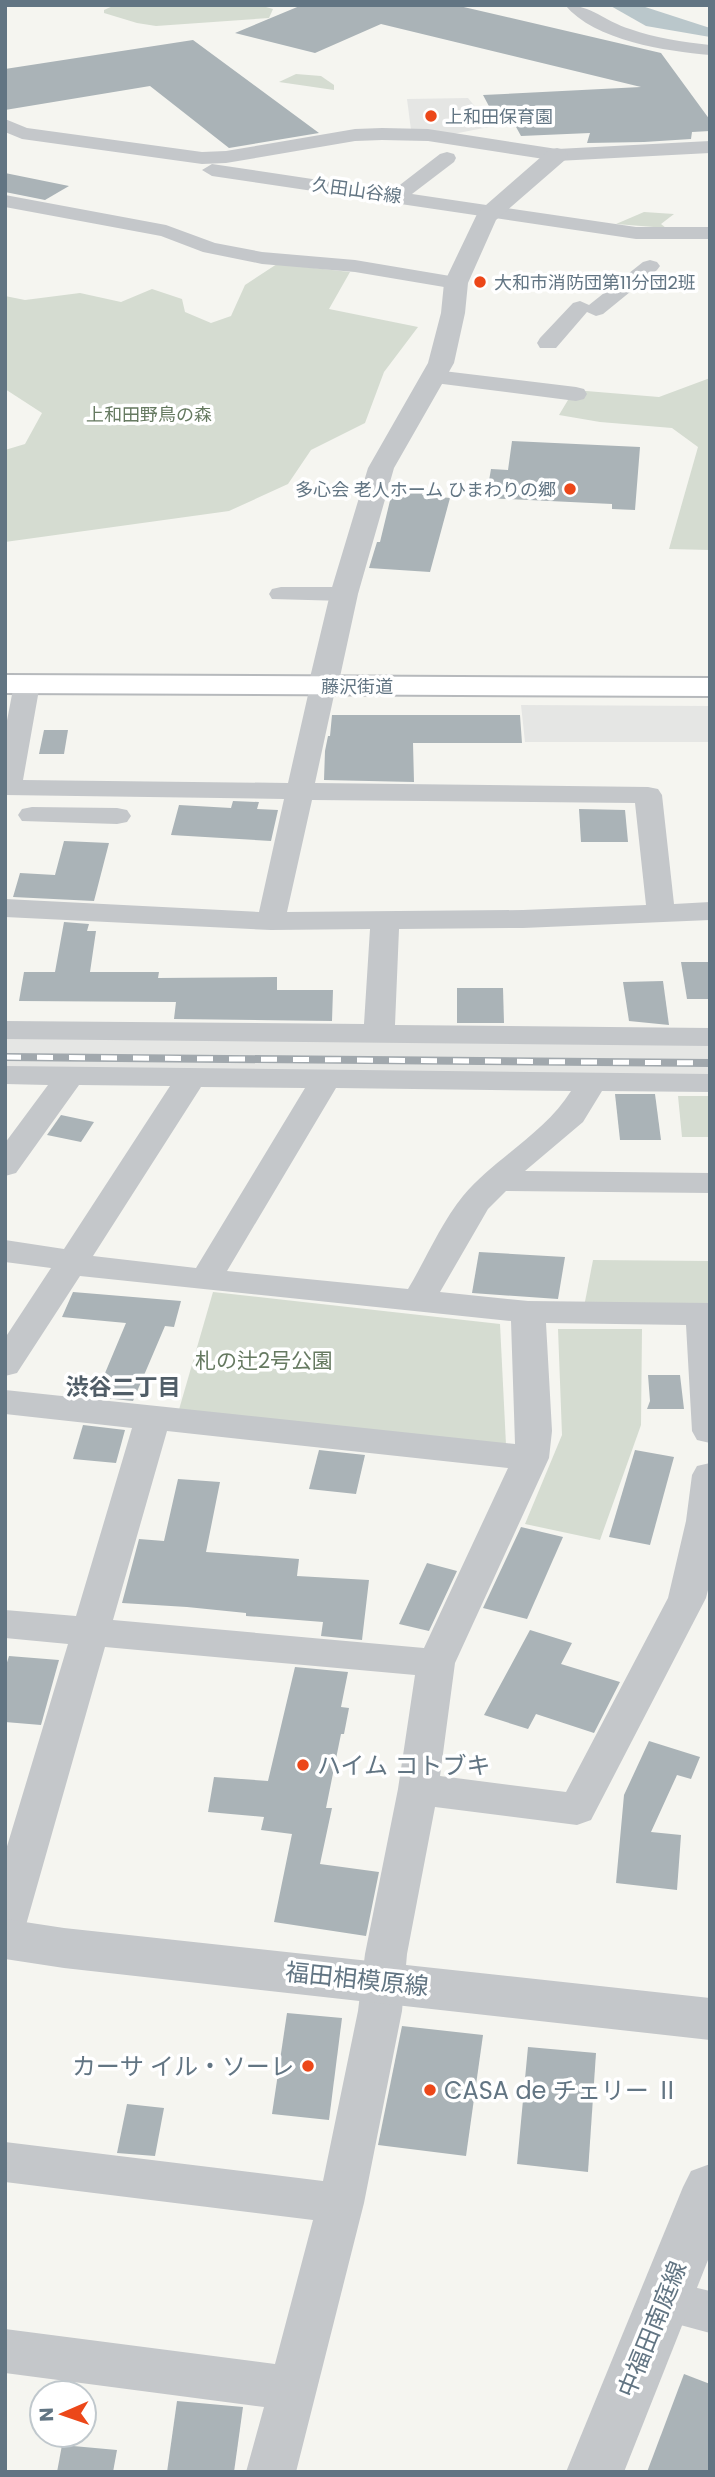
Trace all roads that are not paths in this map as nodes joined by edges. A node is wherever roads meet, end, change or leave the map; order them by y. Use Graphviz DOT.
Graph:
graph roads {
  1 [pos="573,5"];
  2 [pos="710,50"];
  3 [pos="5,124"];
  4 [pos="5,142"];
  5 [pos="710,147"];
  6 [pos="557,156"];
  7 [pos="447,158"];
  8 [pos="397,196"];
  9 [pos="5,201"];
  10 [pos="491,211"];
  11 [pos="710,233"];
  12 [pos="650,266"];
  13 [pos="456,283"];
  14 [pos="548,343"];
  15 [pos="435,377"];
  16 [pos="576,394"];
  17 [pos="281,594"];
  18 [pos="344,594"];
  19 [pos="16,684"];
  20 [pos="323,686"];
  21 [pos="710,687"];
  22 [pos="299,792"];
  23 [pos="78,802"];
  24 [pos="32,815"];
  25 [pos="117,816"];
  26 [pos="5,908"];
  27 [pos="710,911"];
  28 [pos="660,913"];
  29 [pos="271,920"];
  30 [pos="385,920"];
  31 [pos="5,1030"];
  32 [pos="379,1032"];
  33 [pos="710,1037"];
  34 [pos="5,1075"];
  35 [pos="69,1076"];
  36 [pos="192,1077"];
  37 [pos="326,1078"];
  38 [pos="592,1081"];
  39 [pos="710,1083"];
  40 [pos="5,1166"];
  41 [pos="496,1181"];
  42 [pos="710,1183"];
  43 [pos="5,1251"];
  44 [pos="74,1261"];
  45 [pos="205,1280"];
  46 [pos="418,1301"];
  47 [pos="528,1312"];
  48 [pos="706,1314"];
  49 [pos="5,1365"];
  50 [pos="5,1402"];
  51 [pos="153,1417"];
  52 [pos="710,1431"];
  53 [pos="531,1458"];
  54 [pos="710,1475"];
  55 [pos="707,1521"];
  56 [pos="5,1624"];
  57 [pos="91,1631"];
  58 [pos="436,1663"];
  59 [pos="418,1789"];
  60 [pos="5,1925"];
  61 [pos="5,1939"];
  62 [pos="384,1982"];
  63 [pos="710,2019"];
  64 [pos="5,2162"];
  65 [pos="710,2187"];
  66 [pos="341,2203"];
  67 [pos="687,2306"];
  68 [pos="5,2351"];
  69 [pos="291,2388"];
  70 [pos="271,2472"];
  71 [pos="595,2472"];
  1 -- 2 [label="street"];
  3 -- 6 [label="street"];
  4 -- 8 [label="street, 久田山谷線"];
  5 -- 6 [label="street"];
  6 -- 10 [label="street"];
  7 -- 8 [label="street"];
  8 -- 10 [label="street, 久田山谷線"];
  9 -- 13 [label="street"];
  10 -- 11 [label="street, 久田山谷線"];
  10 -- 13 [label="street"];
  12 -- 14 [label="street"];
  13 -- 15 [label="street"];
  15 -- 16 [label="street"];
  15 -- 18 [label="street"];
  17 -- 18 [label="street"];
  18 -- 20 [label="street"];
  19 -- 20 [label="highway, 藤沢街道"];
  19 -- 23 [label="street"];
  20 -- 21 [label="highway, 藤沢街道"];
  20 -- 22 [label="street"];
  22 -- 23 [label="street"];
  22 -- 28 [label="street"];
  22 -- 29 [label="street"];
  23 -- 24 [label="street"];
  23 -- 25 [label="street"];
  26 -- 29 [label="street"];
  27 -- 28 [label="street"];
  28 -- 30 [label="street"];
  29 -- 30 [label="street"];
  30 -- 32 [label="street"];
  31 -- 32 [label="street"];
  32 -- 33 [label="street"];
  34 -- 35 [label="street"];
  35 -- 36 [label="street"];
  35 -- 40 [label="street"];
  36 -- 37 [label="street"];
  36 -- 44 [label="street"];
  37 -- 38 [label="street"];
  37 -- 45 [label="street"];
  38 -- 39 [label="street"];
  38 -- 41 [label="street"];
  41 -- 42 [label="street"];
  41 -- 46 [label="street"];
  43 -- 44 [label="street"];
  44 -- 45 [label="street"];
  44 -- 49 [label="street"];
  45 -- 46 [label="street"];
  46 -- 47 [label="street"];
  47 -- 48 [label="street"];
  47 -- 53 [label="street"];
  48 -- 52 [label="street"];
  50 -- 51 [label="street"];
  51 -- 53 [label="street"];
  51 -- 57 [label="street"];
  53 -- 58 [label="street"];
  54 -- 55 [label="street"];
  55 -- 59 [label="street"];
  56 -- 57 [label="street"];
  57 -- 58 [label="street"];
  57 -- 60 [label="street"];
  58 -- 59 [label="street"];
  59 -- 62 [label="street"];
  61 -- 62 [label="street, 福田相模原線"];
  62 -- 63 [label="street, 福田相模原線"];
  62 -- 66 [label="street"];
  64 -- 66 [label="street"];
  65 -- 67 [label="street, 中福田南庭線"];
  66 -- 69 [label="street"];
  67 -- 71 [label="street, 中福田南庭線"];
  68 -- 69 [label="street"];
  69 -- 70 [label="street"];
}
